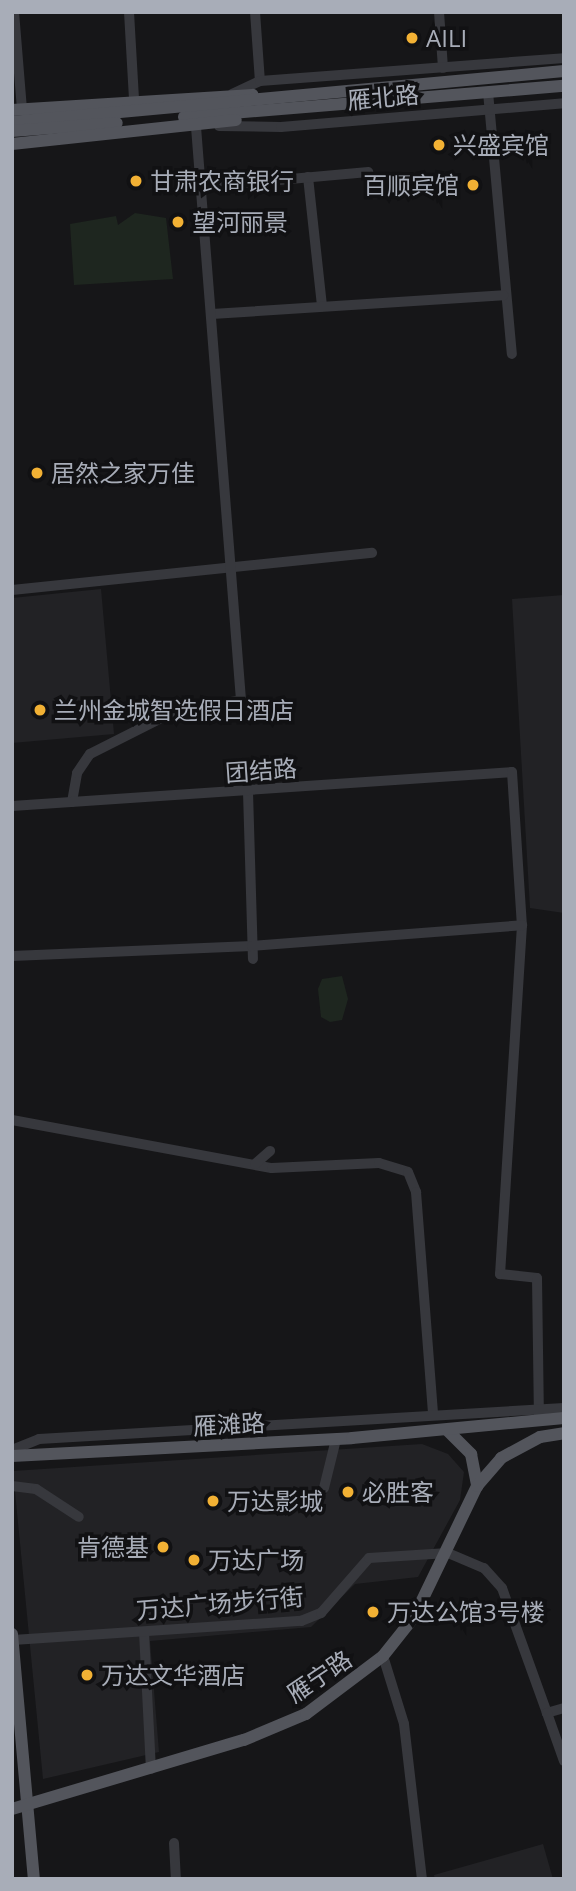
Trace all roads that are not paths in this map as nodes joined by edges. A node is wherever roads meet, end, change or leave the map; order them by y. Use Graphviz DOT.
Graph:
graph roads {
  1 [pos="14,12"];
  2 [pos="129,12"];
  3 [pos="255,12"];
  4 [pos="439,12"];
  5 [pos="564,58"];
  6 [pos="443,68"];
  7 [pos="564,71"];
  8 [pos="261,81"];
  9 [pos="564,86"];
  10 [pos="488,92"];
  11 [pos="232,94"];
  12 [pos="285,97"];
  13 [pos="134,99"];
  14 [pos="564,103"];
  15 [pos="489,109"];
  16 [pos="17,110"];
  17 [pos="281,110"];
  18 [pos="186,113"];
  19 [pos="12,121"];
  20 [pos="201,127"];
  21 [pos="12,131"];
  22 [pos="12,144"];
  23 [pos="368,172"];
  24 [pos="308,177"];
  25 [pos="201,187"];
  26 [pos="503,295"];
  27 [pos="322,306"];
  28 [pos="212,314"];
  29 [pos="512,354"];
  30 [pos="372,553"];
  31 [pos="230,565"];
  32 [pos="12,590"];
  33 [pos="248,792"];
  34 [pos="72,802"];
  35 [pos="12,806"];
  36 [pos="522,925"];
  37 [pos="252,946"];
  38 [pos="12,956"];
  39 [pos="253,960"];
  40 [pos="12,1120"];
  41 [pos="271,1151"];
  42 [pos="255,1164"];
  43 [pos="564,1408"];
  44 [pos="433,1413"];
  45 [pos="539,1414"];
  46 [pos="564,1418"];
  47 [pos="448,1431"];
  48 [pos="564,1433"];
  49 [pos="336,1438"];
  50 [pos="12,1450"];
  51 [pos="12,1456"];
  52 [pos="12,1486"];
  53 [pos="477,1486"];
  54 [pos="324,1488"];
  55 [pos="79,1517"];
  56 [pos="448,1553"];
  57 [pos="144,1632"];
  58 [pos="12,1634"];
  59 [pos="13,1640"];
  60 [pos="383,1656"];
  61 [pos="564,1708"];
  62 [pos="547,1713"];
  63 [pos="564,1761"];
  64 [pos="151,1769"];
  65 [pos="27,1805"];
  66 [pos="12,1809"];
  67 [pos="174,1843"];
  68 [pos="34,1879"];
  69 [pos="176,1879"];
  70 [pos="422,1879"];
  1 -- 16 [label="street"];
  2 -- 13 [label="street"];
  3 -- 8 [label="street"];
  4 -- 6 [label="street"];
  5 -- 6 [label="street, 雁北路"];
  6 -- 8 [label="street, 雁北路"];
  7 -- 12 [label="main road, 雁北路"];
  8 -- 11 [label="street, 雁北路"];
  9 -- 10 [label="main road, 雁北路"];
  10 -- 15 [label="street"];
  10 -- 17 [label="main road, 雁北路"];
  11 -- 12 [label="main road"];
  11 -- 13 [label="main road"];
  12 -- 18 [label="main road"];
  13 -- 16 [label="main road"];
  14 -- 15 [label="street, 雁北路"];
  15 -- 20 [label="street, 雁北路"];
  15 -- 26 [label="street"];
  17 -- 18 [label="main road"];
  17 -- 20 [label="main road"];
  18 -- 19 [label="main road"];
  18 -- 21 [label="main road"];
  20 -- 22 [label="main road"];
  20 -- 25 [label="street"];
  23 -- 24 [label="street"];
  24 -- 25 [label="street"];
  24 -- 27 [label="street"];
  25 -- 28 [label="street"];
  26 -- 27 [label="street"];
  26 -- 29 [label="street"];
  27 -- 28 [label="street"];
  28 -- 31 [label="street"];
  30 -- 31 [label="street"];
  31 -- 32 [label="street"];
  31 -- 34 [label="street"];
  33 -- 34 [label="street, 团结路"];
  33 -- 36 [label="street, 团结路"];
  33 -- 37 [label="street"];
  34 -- 35 [label="street, 团结路"];
  36 -- 37 [label="street"];
  36 -- 45 [label="street"];
  37 -- 38 [label="street"];
  37 -- 39 [label="street"];
  40 -- 42 [label="street"];
  41 -- 42 [label="street"];
  42 -- 44 [label="street"];
  43 -- 45 [label="street"];
  44 -- 45 [label="street"];
  44 -- 50 [label="street"];
  45 -- 46 [label="main road, 雁滩路"];
  45 -- 47 [label="main road, 雁滩路"];
  47 -- 49 [label="main road, 雁滩路"];
  47 -- 53 [label="main road"];
  48 -- 53 [label="main road, 雁宁路"];
  49 -- 51 [label="main road, 雁滩路"];
  49 -- 54 [label="street"];
  52 -- 55 [label="street"];
  53 -- 56 [label="main road, 雁宁路"];
  56 -- 57 [label="street, 万达广场步行街"];
  56 -- 60 [label="main road, 雁宁路"];
  56 -- 62 [label="street"];
  57 -- 59 [label="street, 万达广场步行街"];
  57 -- 64 [label="street"];
  58 -- 59 [label="main road"];
  59 -- 65 [label="main road"];
  60 -- 64 [label="main road, 雁宁路"];
  60 -- 70 [label="street"];
  61 -- 62 [label="street"];
  62 -- 63 [label="street"];
  64 -- 65 [label="main road, 雁宁路"];
  65 -- 66 [label="main road, 雁宁路"];
  65 -- 68 [label="main road"];
  67 -- 69 [label="street"];
}
